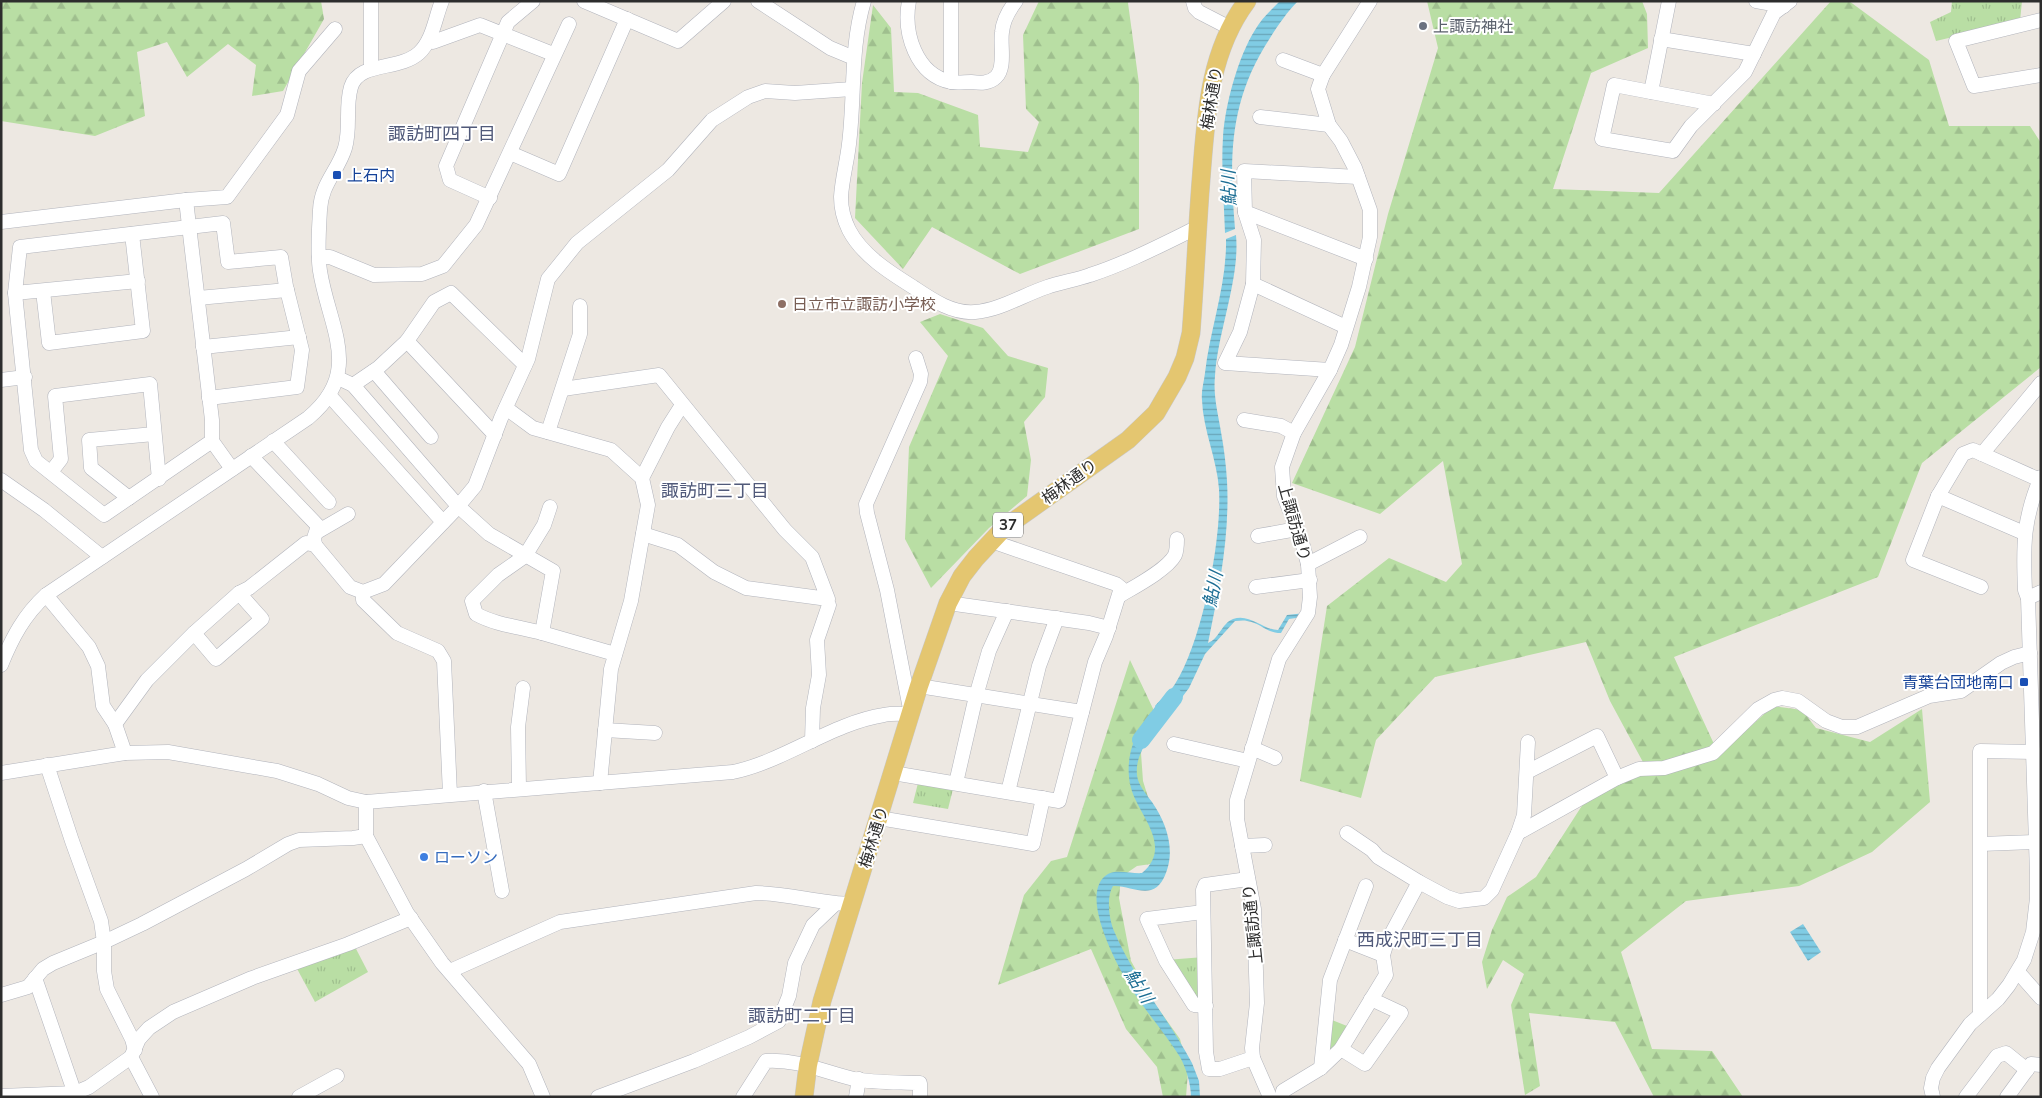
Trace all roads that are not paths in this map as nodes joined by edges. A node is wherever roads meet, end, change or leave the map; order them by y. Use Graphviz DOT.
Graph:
graph roads {
  1 [pos="371,1"];
  2 [pos="442,1"];
  3 [pos="533,1"];
  4 [pos="584,1"];
  5 [pos="724,1"];
  6 [pos="758,1"];
  7 [pos="864,1"];
  8 [pos="909,1"];
  9 [pos="951,1"];
  10 [pos="1016,1"];
  11 [pos="1193,1"];
  12 [pos="1247,1"];
  13 [pos="1370,1"];
  14 [pos="1669,1"];
  15 [pos="1756,1"];
  16 [pos="1787,4"];
  17 [pos="627,19"];
  18 [pos="2041,20"];
  19 [pos="569,24"];
  20 [pos="1230,28"];
  21 [pos="335,30"];
  22 [pos="504,35"];
  23 [pos="1662,39"];
  24 [pos="428,40"];
  25 [pos="553,54"];
  26 [pos="1754,54"];
  27 [pos="854,58"];
  28 [pos="1284,60"];
  29 [pos="371,69"];
  30 [pos="1323,75"];
  31 [pos="2041,75"];
  32 [pos="951,82"];
  33 [pos="852,89"];
  34 [pos="1651,92"];
  35 [pos="1714,104"];
  36 [pos="1260,117"];
  37 [pos="1329,125"];
  38 [pos="510,153"];
  39 [pos="1358,177"];
  40 [pos="490,198"];
  41 [pos="186,200"];
  42 [pos="1245,212"];
  43 [pos="1,222"];
  44 [pos="190,227"];
  45 [pos="1198,227"];
  46 [pos="132,234"];
  47 [pos="319,258"];
  48 [pos="1366,259"];
  49 [pos="138,281"];
  50 [pos="1252,284"];
  51 [pos="287,290"];
  52 [pos="43,292"];
  53 [pos="15,293"];
  54 [pos="198,298"];
  55 [pos="580,306"];
  56 [pos="1346,327"];
  57 [pos="299,337"];
  58 [pos="407,341"];
  59 [pos="203,347"];
  60 [pos="916,358"];
  61 [pos="525,365"];
  62 [pos="1330,370"];
  63 [pos="374,371"];
  64 [pos="25,377"];
  65 [pos="338,378"];
  66 [pos="1,380"];
  67 [pos="2041,383"];
  68 [pos="353,385"];
  69 [pos="563,389"];
  70 [pos="329,395"];
  71 [pos="210,398"];
  72 [pos="682,405"];
  73 [pos="506,408"];
  74 [pos="1244,420"];
  75 [pos="548,432"];
  76 [pos="1294,433"];
  77 [pos="154,434"];
  78 [pos="495,435"];
  79 [pos="431,437"];
  80 [pos="212,441"];
  81 [pos="273,441"];
  82 [pos="1982,454"];
  83 [pos="251,456"];
  84 [pos="232,469"];
  85 [pos="50,472"];
  86 [pos="642,478"];
  87 [pos="2040,478"];
  88 [pos="158,479"];
  89 [pos="1,480"];
  90 [pos="1938,496"];
  91 [pos="129,498"];
  92 [pos="329,502"];
  93 [pos="458,506"];
  94 [pos="550,506"];
  95 [pos="2035,509"];
  96 [pos="348,514"];
  97 [pos="443,522"];
  98 [pos="1297,528"];
  99 [pos="2024,533"];
  100 [pos="643,534"];
  101 [pos="1258,536"];
  102 [pos="1360,537"];
  103 [pos="316,538"];
  104 [pos="1177,539"];
  105 [pos="991,541"];
  106 [pos="524,556"];
  107 [pos="102,557"];
  108 [pos="1308,564"];
  109 [pos="1310,580"];
  110 [pos="1256,587"];
  111 [pos="1981,588"];
  112 [pos="363,592"];
  113 [pos="239,593"];
  114 [pos="46,595"];
  115 [pos="1119,596"];
  116 [pos="2034,601"];
  117 [pos="948,603"];
  118 [pos="829,605"];
  119 [pos="1007,611"];
  120 [pos="1057,618"];
  121 [pos="1109,628"];
  122 [pos="194,633"];
  123 [pos="542,633"];
  124 [pos="2030,653"];
  125 [pos="615,654"];
  126 [pos="1,665"];
  127 [pos="919,686"];
  128 [pos="523,688"];
  129 [pos="976,696"];
  130 [pos="1030,703"];
  131 [pos="1082,712"];
  132 [pos="911,714"];
  133 [pos="115,724"];
  134 [pos="605,730"];
  135 [pos="655,733"];
  136 [pos="812,741"];
  137 [pos="1528,742"];
  138 [pos="1174,744"];
  139 [pos="2034,752"];
  140 [pos="124,753"];
  141 [pos="1250,754"];
  142 [pos="1275,758"];
  143 [pos="48,765"];
  144 [pos="1527,772"];
  145 [pos="1,773"];
  146 [pos="893,773"];
  147 [pos="1617,778"];
  148 [pos="600,783"];
  149 [pos="956,783"];
  150 [pos="519,788"];
  151 [pos="484,791"];
  152 [pos="1008,792"];
  153 [pos="450,794"];
  154 [pos="1043,798"];
  155 [pos="366,802"];
  156 [pos="2038,810"];
  157 [pos="879,818"];
  158 [pos="1347,833"];
  159 [pos="1518,833"];
  160 [pos="366,836"];
  161 [pos="2036,842"];
  162 [pos="1981,844"];
  163 [pos="1265,845"];
  164 [pos="1242,846"];
  165 [pos="2039,875"];
  166 [pos="1248,880"];
  167 [pos="1418,882"];
  168 [pos="1366,886"];
  169 [pos="502,892"];
  170 [pos="844,904"];
  171 [pos="1203,912"];
  172 [pos="411,918"];
  173 [pos="1345,940"];
  174 [pos="104,942"];
  175 [pos="1384,955"];
  176 [pos="450,971"];
  177 [pos="2018,972"];
  178 [pos="35,978"];
  179 [pos="1,995"];
  180 [pos="2041,998"];
  181 [pos="1372,999"];
  182 [pos="1206,1006"];
  183 [pos="1980,1014"];
  184 [pos="1340,1048"];
  185 [pos="133,1054"];
  186 [pos="1253,1058"];
  187 [pos="808,1064"];
  188 [pos="2041,1064"];
  189 [pos="1321,1068"];
  190 [pos="2027,1070"];
  191 [pos="337,1076"];
  192 [pos="859,1079"];
  193 [pos="76,1095"];
  194 [pos="1,1096"];
  195 [pos="152,1097"];
  196 [pos="299,1097"];
  197 [pos="542,1097"];
  198 [pos="598,1097"];
  199 [pos="743,1097"];
  200 [pos="804,1097"];
  201 [pos="856,1097"];
  202 [pos="920,1097"];
  203 [pos="1270,1097"];
  204 [pos="1282,1097"];
  205 [pos="1932,1097"];
  206 [pos="1966,1097"];
  207 [pos="2007,1097"];
  1 -- 29 [label="street"];
  2 -- 24 [label="street"];
  3 -- 22 [label="street"];
  4 -- 17 [label="street"];
  5 -- 17 [label="street"];
  6 -- 27 [label="street"];
  7 -- 27 [label="street"];
  8 -- 32 [label="street"];
  9 -- 32 [label="street"];
  10 -- 32 [label="street"];
  11 -- 20 [label="street"];
  12 -- 20 [label="main road, 梅林通り / 37"];
  13 -- 30 [label="street, 上諏訪通り"];
  14 -- 23 [label="street"];
  15 -- 16 [label="street"];
  16 -- 26 [label="street"];
  17 -- 38 [label="street"];
  18 -- 31 [label="street"];
  19 -- 25 [label="street"];
  20 -- 45 [label="main road, 梅林通り / 37"];
  21 -- 41 [label="street"];
  22 -- 24 [label="street"];
  22 -- 25 [label="street"];
  22 -- 40 [label="street"];
  23 -- 26 [label="street"];
  23 -- 34 [label="street"];
  24 -- 29 [label="street"];
  25 -- 38 [label="street"];
  26 -- 35 [label="street"];
  27 -- 33 [label="street"];
  28 -- 30 [label="street"];
  29 -- 47 [label="street"];
  30 -- 37 [label="street, 上諏訪通り"];
  33 -- 45 [label="street"];
  33 -- 61 [label="street"];
  34 -- 35 [label="street"];
  34 -- 35 [label="street"];
  36 -- 37 [label="street"];
  37 -- 39 [label="street, 上諏訪通り"];
  38 -- 40 [label="street"];
  39 -- 42 [label="street"];
  39 -- 48 [label="street, 上諏訪通り"];
  40 -- 47 [label="street"];
  41 -- 43 [label="street"];
  41 -- 44 [label="street"];
  42 -- 48 [label="street"];
  42 -- 50 [label="street"];
  44 -- 46 [label="street"];
  44 -- 51 [label="street"];
  44 -- 54 [label="street"];
  45 -- 105 [label="main road, 梅林通り / 37"];
  46 -- 49 [label="street"];
  46 -- 53 [label="street"];
  47 -- 65 [label="street"];
  48 -- 56 [label="street, 上諏訪通り"];
  49 -- 52 [label="street"];
  49 -- 52 [label="street"];
  50 -- 56 [label="street"];
  50 -- 62 [label="street"];
  51 -- 54 [label="street"];
  51 -- 57 [label="street"];
  52 -- 53 [label="street"];
  53 -- 64 [label="street"];
  54 -- 59 [label="street"];
  55 -- 69 [label="street"];
  56 -- 62 [label="street, 上諏訪通り"];
  57 -- 59 [label="street"];
  57 -- 71 [label="street"];
  58 -- 61 [label="street"];
  58 -- 63 [label="street"];
  58 -- 78 [label="street"];
  59 -- 71 [label="street"];
  60 -- 132 [label="street"];
  61 -- 73 [label="street"];
  62 -- 76 [label="street, 上諏訪通り"];
  63 -- 68 [label="street"];
  63 -- 79 [label="street"];
  64 -- 66 [label="street"];
  64 -- 85 [label="street"];
  65 -- 68 [label="street"];
  65 -- 70 [label="street"];
  67 -- 82 [label="street"];
  68 -- 93 [label="street"];
  69 -- 72 [label="street"];
  69 -- 75 [label="street"];
  70 -- 81 [label="street"];
  70 -- 97 [label="street"];
  71 -- 80 [label="street"];
  72 -- 86 [label="street"];
  72 -- 100 [label="street"];
  73 -- 75 [label="street"];
  73 -- 78 [label="street"];
  74 -- 76 [label="street"];
  75 -- 86 [label="street"];
  76 -- 98 [label="street, 上諏訪通り"];
  77 -- 85 [label="street"];
  77 -- 88 [label="street"];
  77 -- 91 [label="street"];
  78 -- 93 [label="street"];
  80 -- 84 [label="street"];
  80 -- 88 [label="street"];
  81 -- 83 [label="street"];
  81 -- 92 [label="street"];
  82 -- 87 [label="street"];
  82 -- 90 [label="street"];
  83 -- 84 [label="street"];
  83 -- 103 [label="street"];
  84 -- 107 [label="street"];
  85 -- 91 [label="street"];
  86 -- 100 [label="street"];
  87 -- 95 [label="street"];
  88 -- 91 [label="street"];
  89 -- 107 [label="street"];
  90 -- 99 [label="street"];
  90 -- 111 [label="street"];
  93 -- 97 [label="street"];
  93 -- 106 [label="street"];
  94 -- 106 [label="street"];
  95 -- 99 [label="street"];
  96 -- 103 [label="street"];
  97 -- 112 [label="street"];
  98 -- 101 [label="street"];
  98 -- 108 [label="street, 上諏訪通り"];
  99 -- 116 [label="street"];
  100 -- 125 [label="street"];
  102 -- 108 [label="street"];
  103 -- 112 [label="street"];
  103 -- 113 [label="street"];
  104 -- 115 [label="street"];
  105 -- 115 [label="street"];
  105 -- 117 [label="main road, 梅林通り / 37"];
  106 -- 123 [label="street"];
  106 -- 123 [label="street"];
  107 -- 114 [label="street"];
  108 -- 109 [label="street, 上諏訪通り"];
  109 -- 110 [label="street"];
  109 -- 141 [label="street, 上諏訪通り"];
  112 -- 153 [label="street"];
  113 -- 122 [label="street"];
  113 -- 122 [label="street"];
  114 -- 126 [label="street"];
  114 -- 133 [label="street"];
  115 -- 121 [label="street"];
  116 -- 124 [label="street"];
  117 -- 119 [label="street"];
  117 -- 127 [label="main road, 梅林通り / 37"];
  118 -- 136 [label="street"];
  119 -- 120 [label="street"];
  119 -- 129 [label="street"];
  120 -- 121 [label="street"];
  120 -- 130 [label="street"];
  121 -- 131 [label="street"];
  122 -- 133 [label="street"];
  123 -- 125 [label="street"];
  124 -- 139 [label="street"];
  124 -- 147 [label="street"];
  125 -- 134 [label="street"];
  127 -- 129 [label="street"];
  127 -- 132 [label="main road, 梅林通り / 37"];
  128 -- 150 [label="street"];
  129 -- 130 [label="street"];
  129 -- 149 [label="street"];
  130 -- 131 [label="street"];
  130 -- 152 [label="street"];
  131 -- 154 [label="street"];
  132 -- 136 [label="street"];
  132 -- 146 [label="main road, 梅林通り / 37"];
  133 -- 140 [label="street"];
  134 -- 135 [label="street"];
  134 -- 148 [label="street"];
  136 -- 148 [label="street"];
  137 -- 144 [label="street"];
  138 -- 141 [label="street"];
  139 -- 156 [label="street"];
  139 -- 162 [label="street"];
  140 -- 143 [label="street"];
  140 -- 155 [label="street"];
  141 -- 142 [label="street"];
  141 -- 164 [label="street, 上諏訪通り"];
  143 -- 145 [label="street"];
  143 -- 174 [label="street"];
  144 -- 147 [label="street"];
  144 -- 159 [label="street"];
  146 -- 149 [label="street"];
  146 -- 157 [label="main road, 梅林通り / 37"];
  147 -- 159 [label="street"];
  148 -- 150 [label="street"];
  149 -- 152 [label="street"];
  150 -- 151 [label="street"];
  151 -- 153 [label="street"];
  151 -- 169 [label="street"];
  152 -- 154 [label="street"];
  153 -- 155 [label="street"];
  154 -- 157 [label="street"];
  155 -- 160 [label="street"];
  156 -- 161 [label="street"];
  157 -- 170 [label="main road, 梅林通り / 37"];
  158 -- 167 [label="street"];
  159 -- 167 [label="street"];
  160 -- 172 [label="street"];
  160 -- 174 [label="street"];
  161 -- 162 [label="street"];
  161 -- 165 [label="street"];
  162 -- 183 [label="street"];
  163 -- 164 [label="street"];
  164 -- 166 [label="street, 上諏訪通り"];
  165 -- 177 [label="street"];
  166 -- 171 [label="street"];
  166 -- 186 [label="street, 上諏訪通り"];
  167 -- 175 [label="street"];
  168 -- 173 [label="street"];
  170 -- 176 [label="street"];
  170 -- 187 [label="main road, 梅林通り / 37"];
  170 -- 198 [label="street"];
  171 -- 182 [label="street"];
  171 -- 182 [label="street"];
  172 -- 176 [label="street"];
  172 -- 185 [label="street"];
  173 -- 175 [label="street"];
  173 -- 189 [label="street"];
  174 -- 178 [label="street"];
  174 -- 185 [label="street"];
  175 -- 181 [label="street"];
  176 -- 197 [label="street"];
  177 -- 180 [label="street"];
  177 -- 183 [label="street"];
  178 -- 179 [label="street"];
  178 -- 193 [label="street"];
  181 -- 184 [label="street"];
  181 -- 184 [label="street"];
  182 -- 186 [label="street"];
  183 -- 205 [label="street"];
  184 -- 189 [label="street"];
  185 -- 193 [label="street"];
  185 -- 195 [label="street"];
  186 -- 203 [label="street, 上諏訪通り"];
  187 -- 192 [label="street"];
  187 -- 199 [label="street"];
  187 -- 200 [label="main road, 梅林通り / 37"];
  188 -- 190 [label="street"];
  189 -- 204 [label="street"];
  190 -- 206 [label="street"];
  190 -- 207 [label="street"];
  191 -- 196 [label="street"];
  192 -- 201 [label="street"];
  192 -- 202 [label="street"];
  193 -- 194 [label="street"];
}
